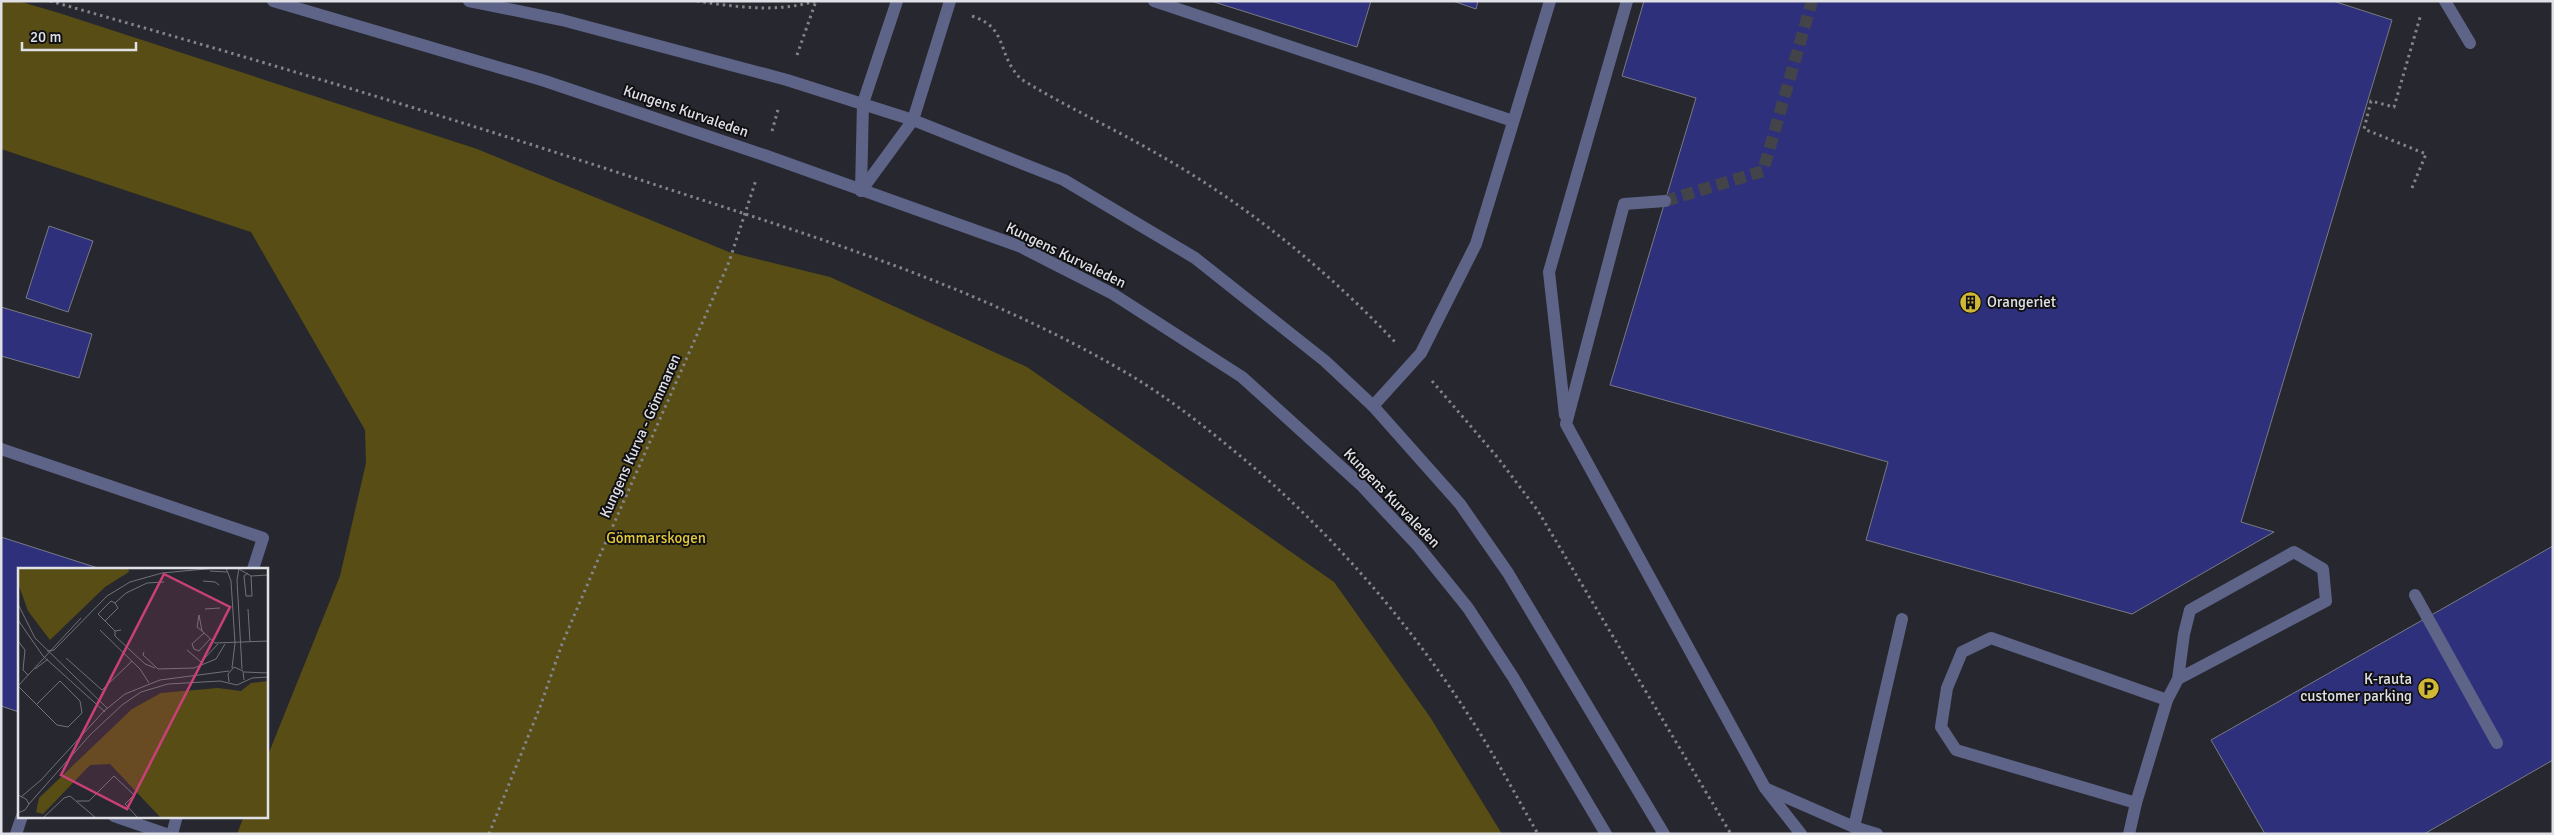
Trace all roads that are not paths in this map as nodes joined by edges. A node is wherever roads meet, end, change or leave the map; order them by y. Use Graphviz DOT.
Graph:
graph roads {
  1 [pos="273,1"];
  2 [pos="469,1"];
  3 [pos="897,1"];
  4 [pos="950,1"];
  5 [pos="1154,1"];
  6 [pos="1550,1"];
  7 [pos="1626,1"];
  8 [pos="2445,1"];
  9 [pos="2470,43"];
  10 [pos="863,103"];
  11 [pos="913,120"];
  12 [pos="1514,121"];
  13 [pos="861,191"];
  14 [pos="1665,202"];
  15 [pos="1374,406"];
  16 [pos="1566,424"];
  17 [pos="1,449"];
  18 [pos="254,568"];
  19 [pos="2415,595"];
  20 [pos="1902,619"];
  21 [pos="2178,679"];
  22 [pos="2167,700"];
  23 [pos="2497,743"];
  24 [pos="1765,788"];
  25 [pos="2136,802"];
  26 [pos="21,818"];
  27 [pos="120,818"];
  28 [pos="177,818"];
  29 [pos="1854,827"];
  30 [pos="16,834"];
  31 [pos="166,834"];
  32 [pos="172,834"];
  33 [pos="1606,834"];
  34 [pos="1664,834"];
  35 [pos="1801,834"];
  36 [pos="1877,834"];
  37 [pos="2129,834"];
  1 -- 13 [label="street, Kungens Kurvaleden"];
  2 -- 10 [label="street"];
  3 -- 10 [label="street"];
  4 -- 11 [label="street"];
  5 -- 12 [label="street"];
  6 -- 12 [label="street"];
  7 -- 16 [label="street"];
  8 -- 9 [label="street"];
  10 -- 11 [label="street"];
  10 -- 13 [label="street"];
  11 -- 13 [label="street"];
  11 -- 15 [label="street"];
  12 -- 15 [label="street"];
  13 -- 33 [label="street, Kungens Kurvaleden"];
  14 -- 16 [label="street"];
  15 -- 34 [label="street"];
  16 -- 24 [label="street"];
  17 -- 18 [label="street"];
  19 -- 23 [label="street"];
  20 -- 29 [label="street"];
  21 -- 21 [label="street"];
  21 -- 22 [label="street"];
  22 -- 25 [label="street"];
  22 -- 25 [label="street"];
  24 -- 29 [label="street"];
  24 -- 35 [label="street"];
  25 -- 37 [label="street"];
  26 -- 30 [label="street"];
  27 -- 31 [label="street"];
  28 -- 32 [label="street"];
  29 -- 36 [label="street"];
}
